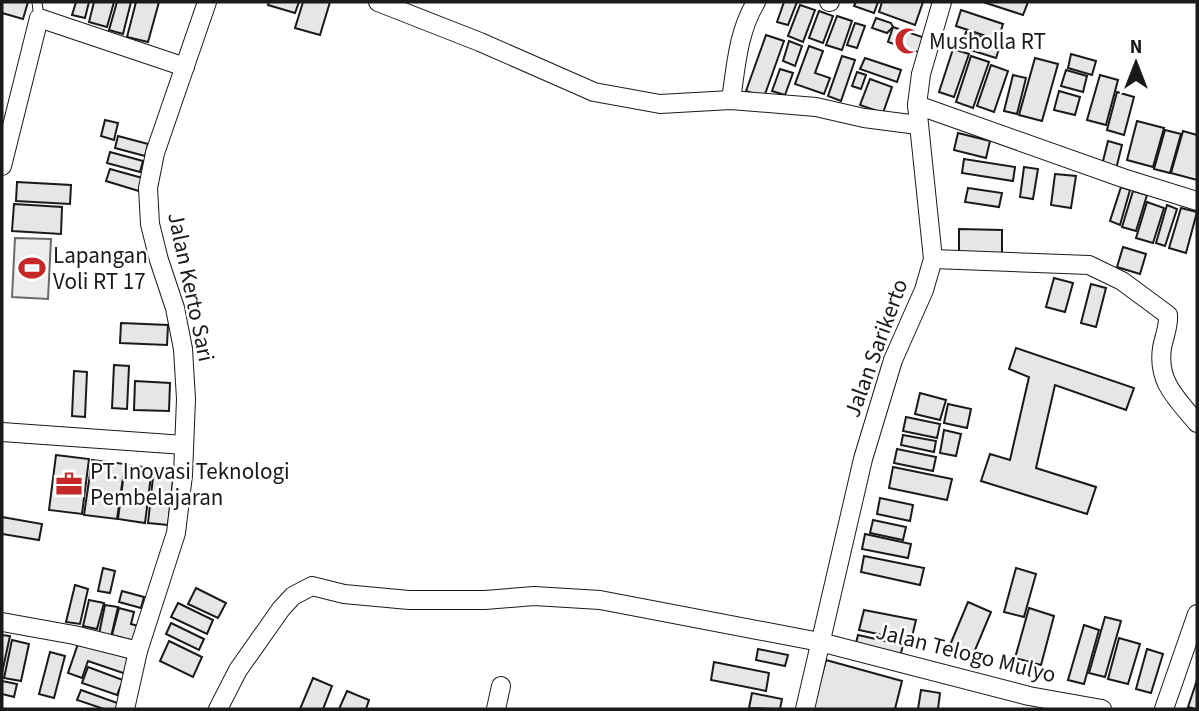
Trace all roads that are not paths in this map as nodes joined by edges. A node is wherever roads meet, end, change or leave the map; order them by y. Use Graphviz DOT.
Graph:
graph roads {
  1 [pos="207,2"];
  2 [pos="378,2"];
  3 [pos="756,2"];
  4 [pos="942,2"];
  5 [pos="38,10"];
  6 [pos="185,67"];
  7 [pos="731,100"];
  8 [pos="917,105"];
  9 [pos="919,125"];
  10 [pos="2,166"];
  11 [pos="1197,201"];
  12 [pos="933,259"];
  13 [pos="1197,423"];
  14 [pos="2,432"];
  15 [pos="184,444"];
  16 [pos="1197,614"];
  17 [pos="2,622"];
  18 [pos="820,642"];
  19 [pos="138,651"];
  20 [pos="501,686"];
  21 [pos="125,709"];
  22 [pos="218,709"];
  23 [pos="496,709"];
  24 [pos="805,709"];
  25 [pos="1102,709"];
  26 [pos="1164,709"];
  1 -- 6 [label="street, Jalan Kerto Sari"];
  2 -- 7 [label="street"];
  3 -- 7 [label="street"];
  4 -- 8 [label="street, Jalan Sarikerto"];
  5 -- 6 [label="street"];
  5 -- 10 [label="street"];
  6 -- 15 [label="street, Jalan Kerto Sari"];
  7 -- 9 [label="street"];
  8 -- 9 [label="street, Jalan Sarikerto"];
  8 -- 11 [label="street"];
  9 -- 12 [label="street, Jalan Sarikerto"];
  12 -- 13 [label="street"];
  12 -- 18 [label="street, Jalan Sarikerto"];
  14 -- 15 [label="street"];
  15 -- 19 [label="street, Jalan Kerto Sari"];
  16 -- 26 [label="street"];
  17 -- 19 [label="street"];
  18 -- 22 [label="street, Jalan Telogo Mulyo"];
  18 -- 24 [label="street, Jalan Sarikerto"];
  18 -- 25 [label="street, Jalan Telogo Mulyo"];
  19 -- 21 [label="street, Jalan Kerto Sari"];
  20 -- 23 [label="street"];
}
